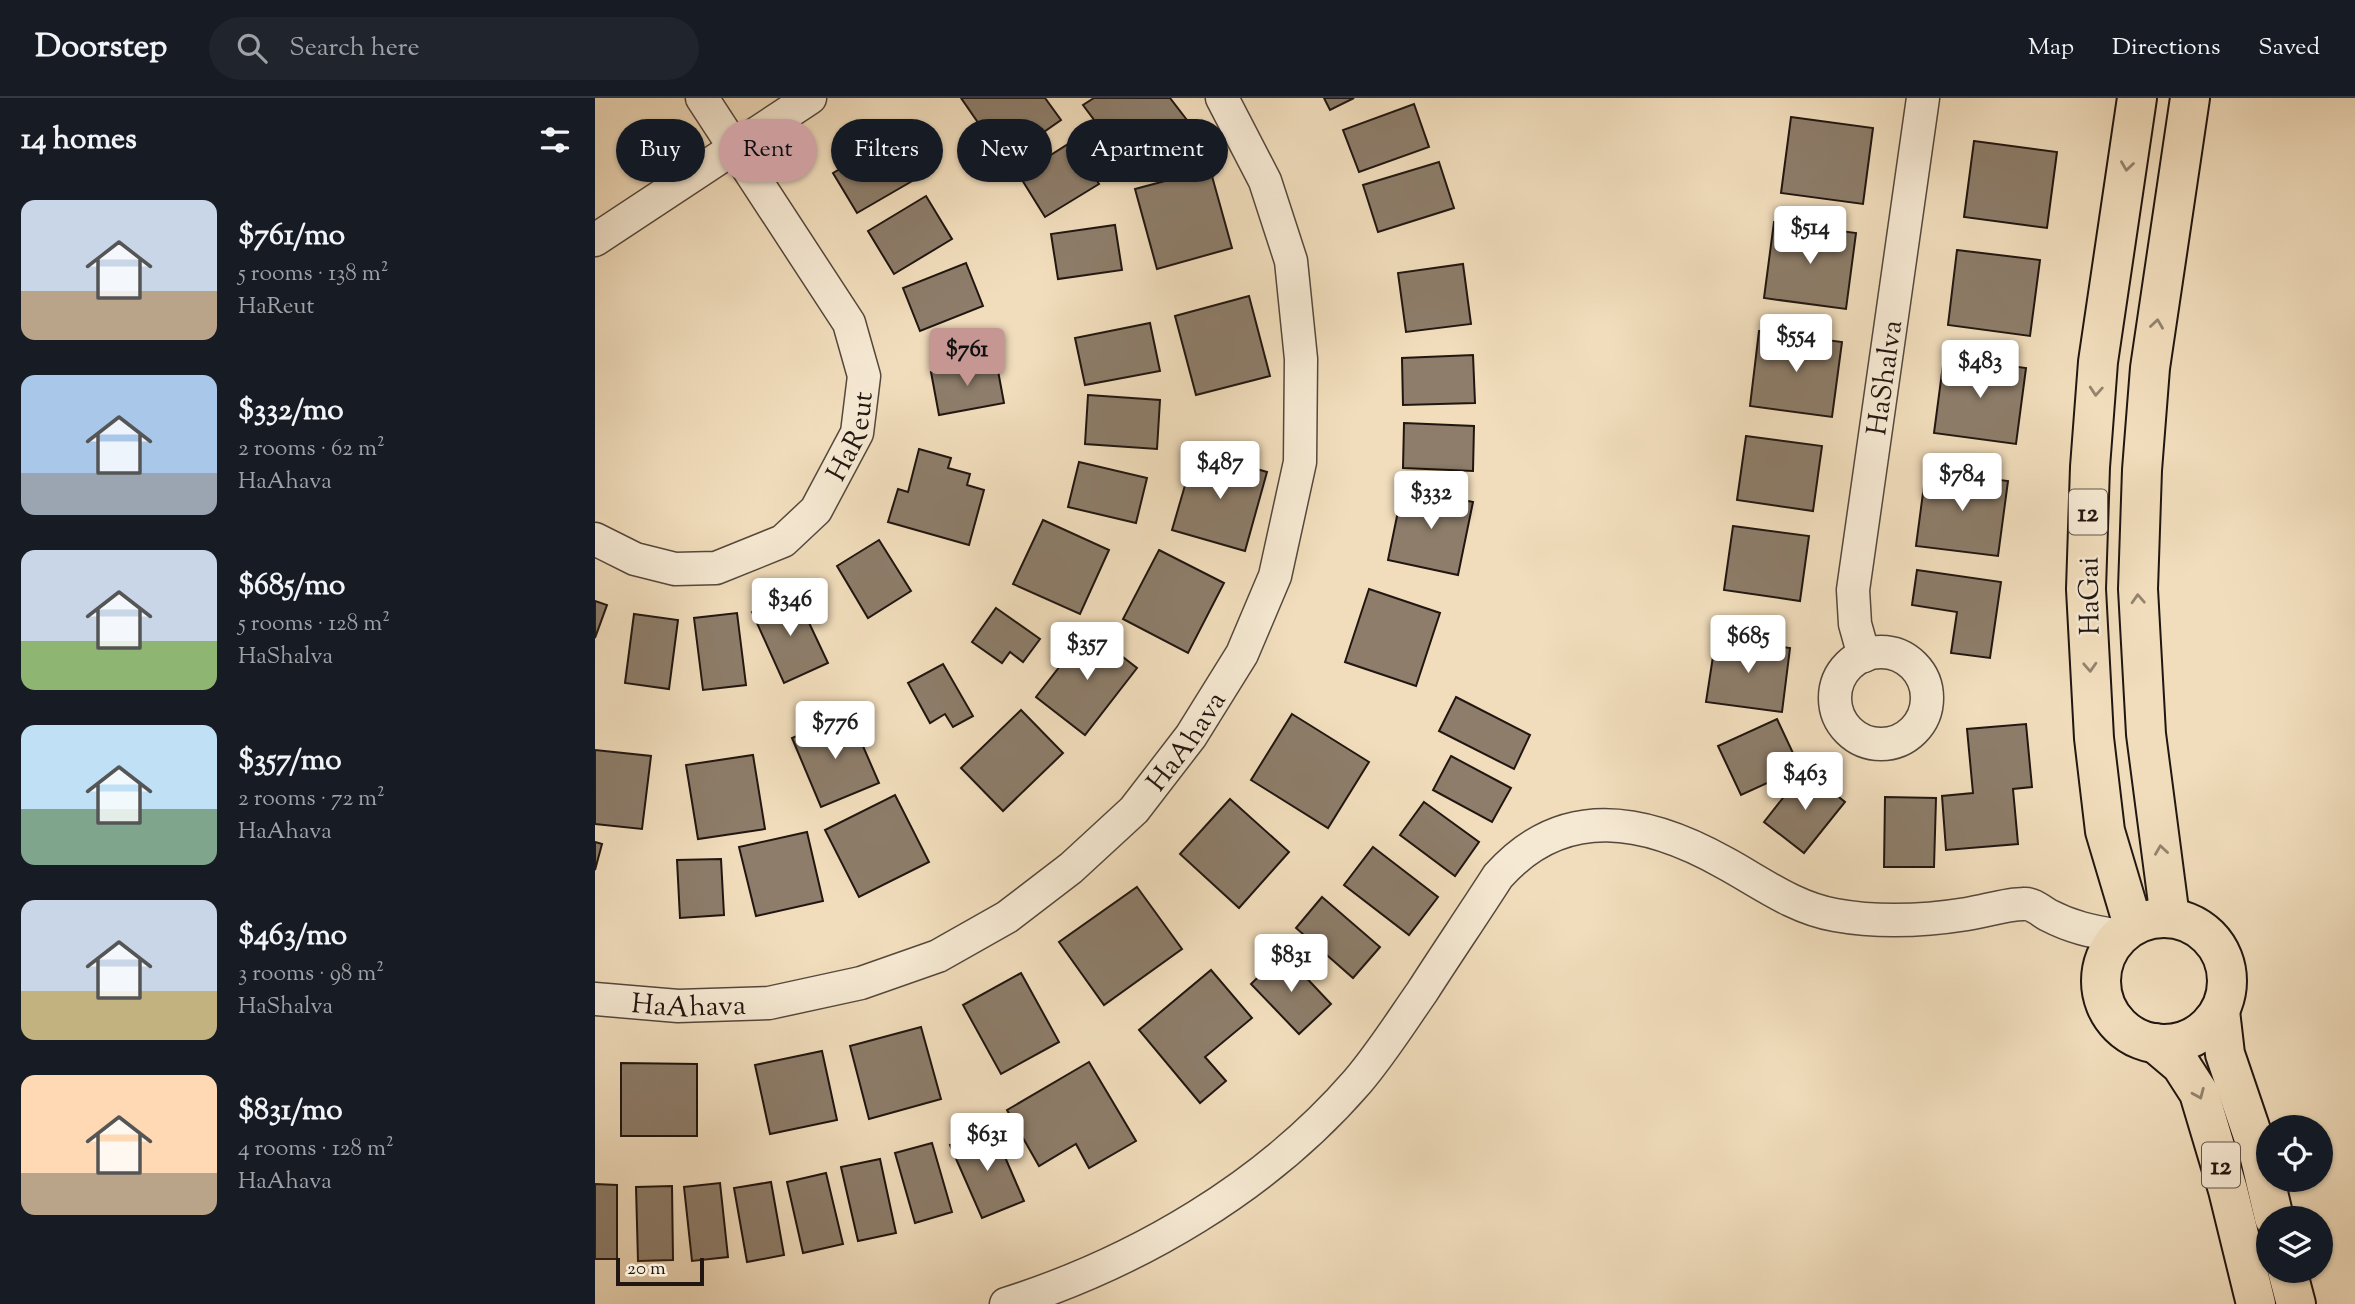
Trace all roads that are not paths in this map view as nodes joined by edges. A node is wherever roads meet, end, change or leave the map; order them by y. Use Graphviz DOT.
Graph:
graph roads {
  1 [pos="702,98"];
  2 [pos="810,98"];
  3 [pos="1222,98"];
  4 [pos="1923,98"];
  5 [pos="2137,98"];
  6 [pos="2190,98"];
  7 [pos="778,119"];
  8 [pos="719,125"];
  9 [pos="719,158"];
  10 [pos="756,182"];
  11 [pos="595,240"];
  12 [pos="595,539"];
  13 [pos="1864,656"];
  14 [pos="2141,926"];
  15 [pos="595,999"];
  16 [pos="2220,1011"];
  17 [pos="2155,1043"];
  18 [pos="2271,1206"];
  19 [pos="2290,1283"];
  20 [pos="1006,1304"];
  21 [pos="2256,1304"];
  22 [pos="2296,1304"];
  1 -- 8 [label="street, HaReut"];
  2 -- 7 [label="street"];
  3 -- 15 [label="street, HaAhava"];
  4 -- 13 [label="street, HaShalva"];
  5 -- 14 [label="highway, HaGai / 12, one-way"];
  14 -- 6 [label="highway, HaGai / 12, one-way"];
  9 -- 11 [label="street"];
  10 -- 12 [label="street, HaReut"];
  14 -- 16 [label="highway, 12"];
  14 -- 17 [label="highway, 12"];
  14 -- 20 [label="street"];
  16 -- 17 [label="highway"];
  16 -- 18 [label="highway, 12"];
  17 -- 21 [label="highway, 12, one-way"];
  19 -- 22 [label="highway"];
}
